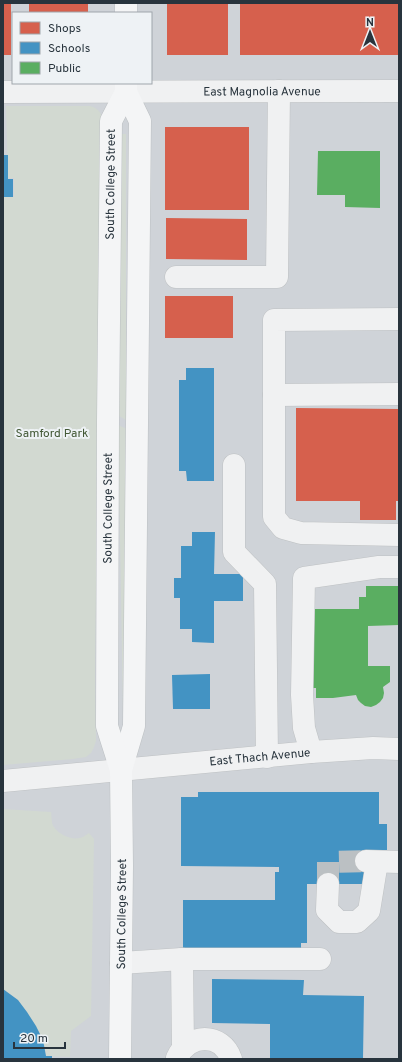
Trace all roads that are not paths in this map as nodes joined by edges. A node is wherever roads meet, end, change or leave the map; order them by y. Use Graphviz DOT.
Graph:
graph roads {
  1 [pos="126,87"];
  2 [pos="279,91"];
  3 [pos="399,91"];
  4 [pos="3,92"];
  5 [pos="176,277"];
  6 [pos="399,319"];
  7 [pos="399,394"];
  8 [pos="274,395"];
  9 [pos="234,465"];
  10 [pos="399,534"];
  11 [pos="399,567"];
  12 [pos="399,749"];
  13 [pos="311,752"];
  14 [pos="267,757"];
  15 [pos="121,770"];
  16 [pos="3,781"];
  17 [pos="399,862"];
  18 [pos="328,884"];
  19 [pos="182,959"];
  20 [pos="320,959"];
  21 [pos="121,963"];
  22 [pos="184,1049"];
  23 [pos="120,1059"];
  24 [pos="231,1059"];
  1 -- 2 [label="street, East Magnolia Avenue"];
  1 -- 4 [label="street, East Magnolia Avenue"];
  1 -- 15 [label="main road, South College Street"];
  1 -- 15 [label="main road, South College Street"];
  2 -- 3 [label="street, East Magnolia Avenue"];
  2 -- 5 [label="street"];
  6 -- 8 [label="street"];
  7 -- 8 [label="street"];
  8 -- 10 [label="street"];
  9 -- 14 [label="street"];
  11 -- 13 [label="street"];
  12 -- 13 [label="street, East Thach Avenue"];
  13 -- 14 [label="street, East Thach Avenue"];
  14 -- 15 [label="street, East Thach Avenue"];
  15 -- 16 [label="street, East Thach Avenue"];
  15 -- 21 [label="main road, South College Street"];
  17 -- 18 [label="street"];
  19 -- 20 [label="street"];
  19 -- 21 [label="street"];
  19 -- 22 [label="street"];
  21 -- 23 [label="main road, South College Street"];
  22 -- 24 [label="street"];
}
